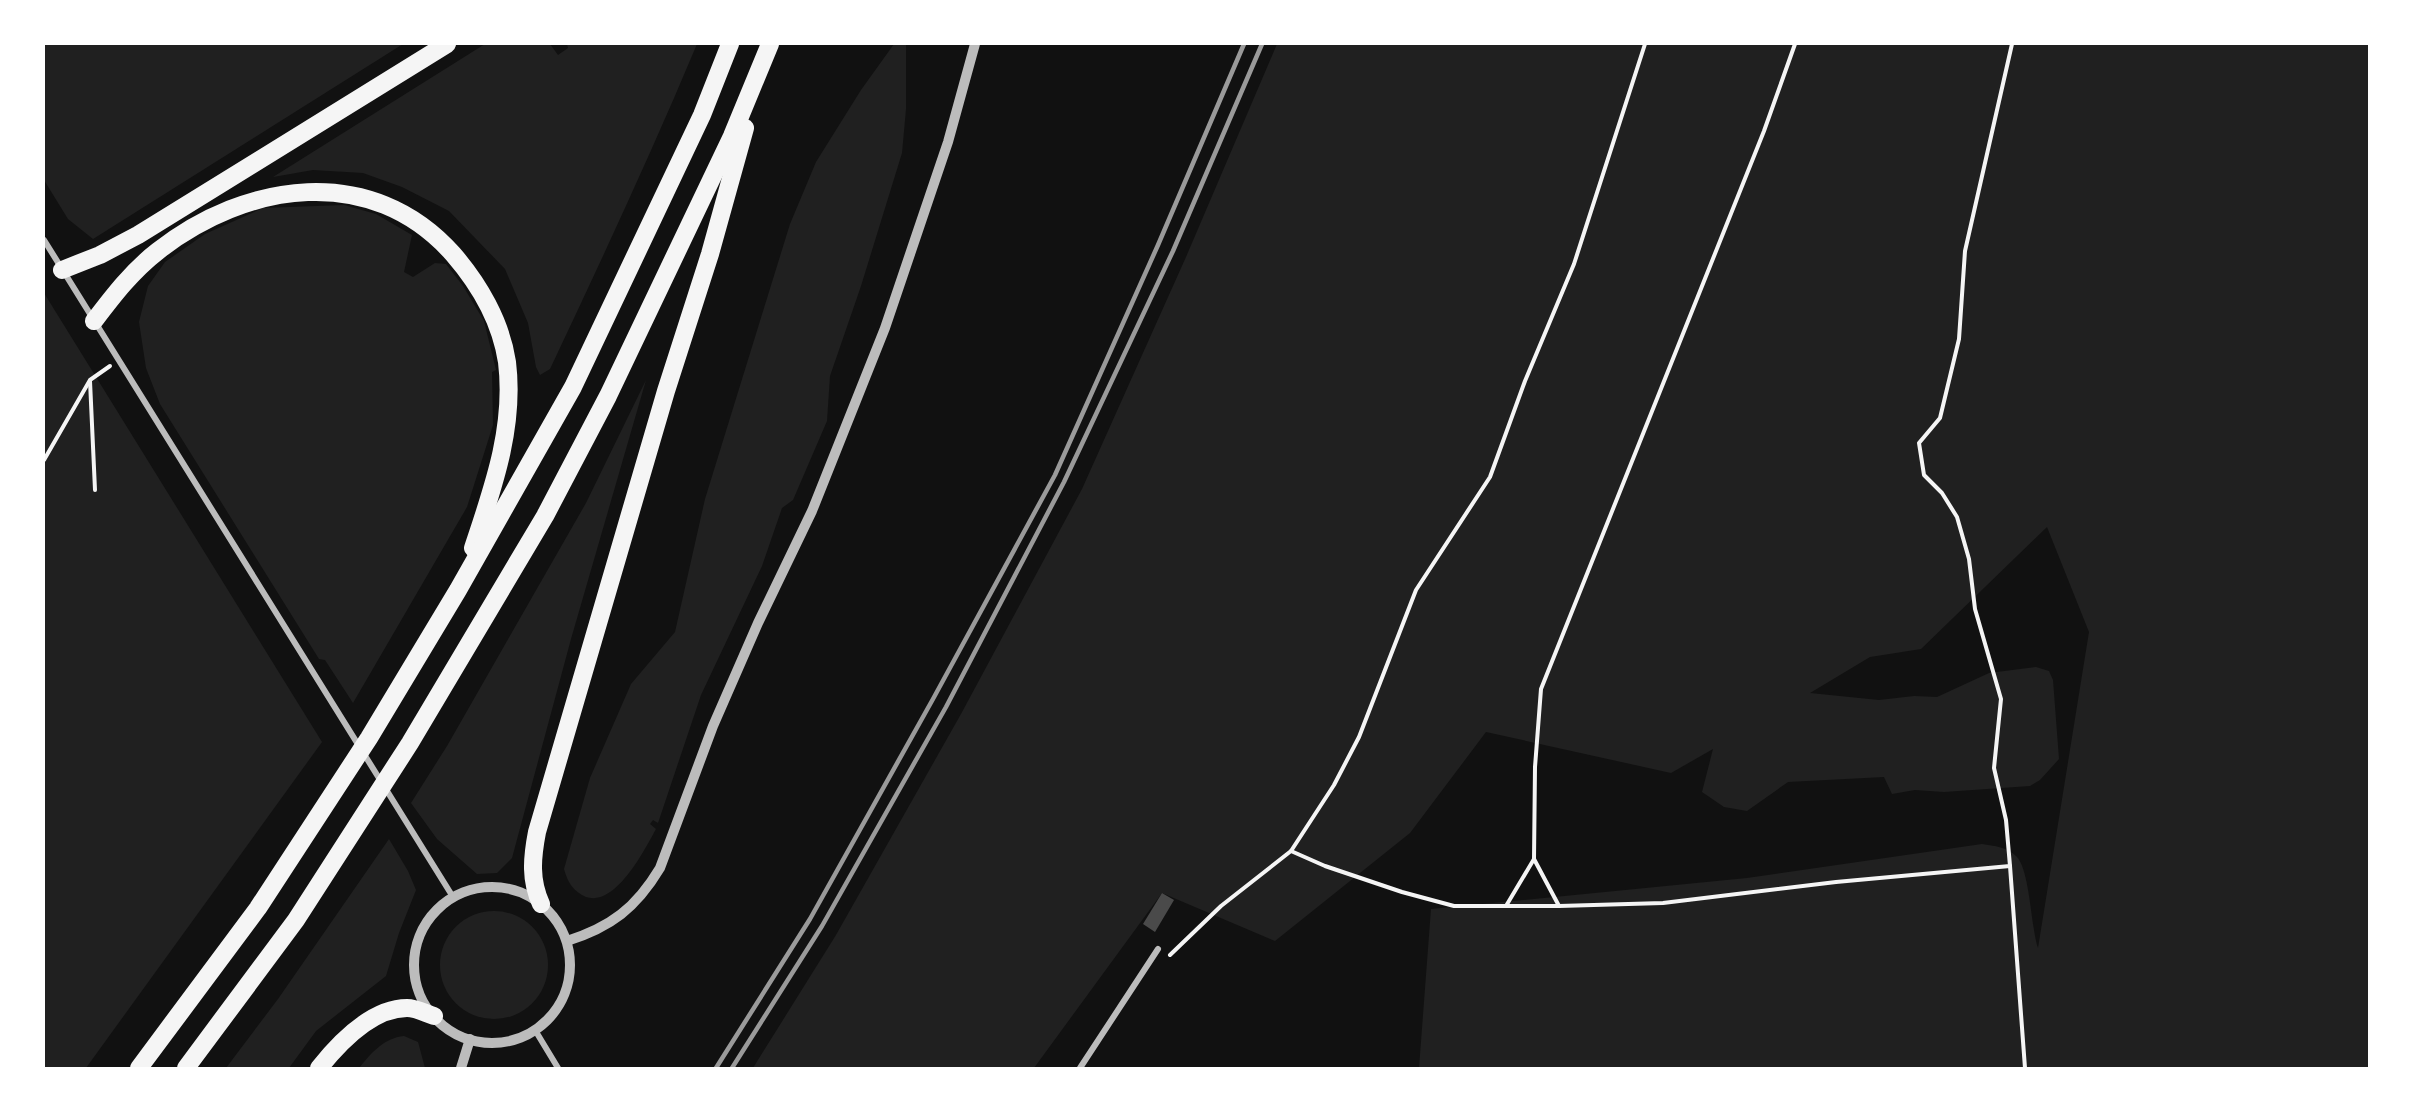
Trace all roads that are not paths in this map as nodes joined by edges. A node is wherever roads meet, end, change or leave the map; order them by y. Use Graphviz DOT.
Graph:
graph roads {
  1 [pos="447,44"];
  2 [pos="730,44"];
  3 [pos="975,44"];
  4 [pos="768,49"];
  5 [pos="44,240"];
  6 [pos="62,270"];
  7 [pos="94,321"];
  8 [pos="459,591"];
  9 [pos="453,897"];
  10 [pos="542,904"];
  11 [pos="567,941"];
  12 [pos="1158,949"];
  13 [pos="434,1016"];
  14 [pos="535,1030"];
  15 [pos="470,1039"];
  16 [pos="139,1068"];
  17 [pos="186,1068"];
  18 [pos="319,1068"];
  19 [pos="461,1068"];
  20 [pos="558,1068"];
  21 [pos="1080,1068"];
  1 -- 6 [label="highway"];
  2 -- 8 [label="highway"];
  3 -- 11 [label="street"];
  4 -- 10 [label="highway"];
  4 -- 17 [label="highway"];
  5 -- 6 [label="street"];
  6 -- 7 [label="street"];
  7 -- 8 [label="highway"];
  7 -- 9 [label="street"];
  8 -- 16 [label="highway"];
  9 -- 10 [label="street"];
  9 -- 13 [label="street"];
  10 -- 11 [label="street"];
  11 -- 14 [label="street"];
  12 -- 21 [label="street"];
  13 -- 15 [label="street"];
  13 -- 18 [label="highway"];
  14 -- 15 [label="street"];
  14 -- 20 [label="street"];
  15 -- 19 [label="street"];
}
